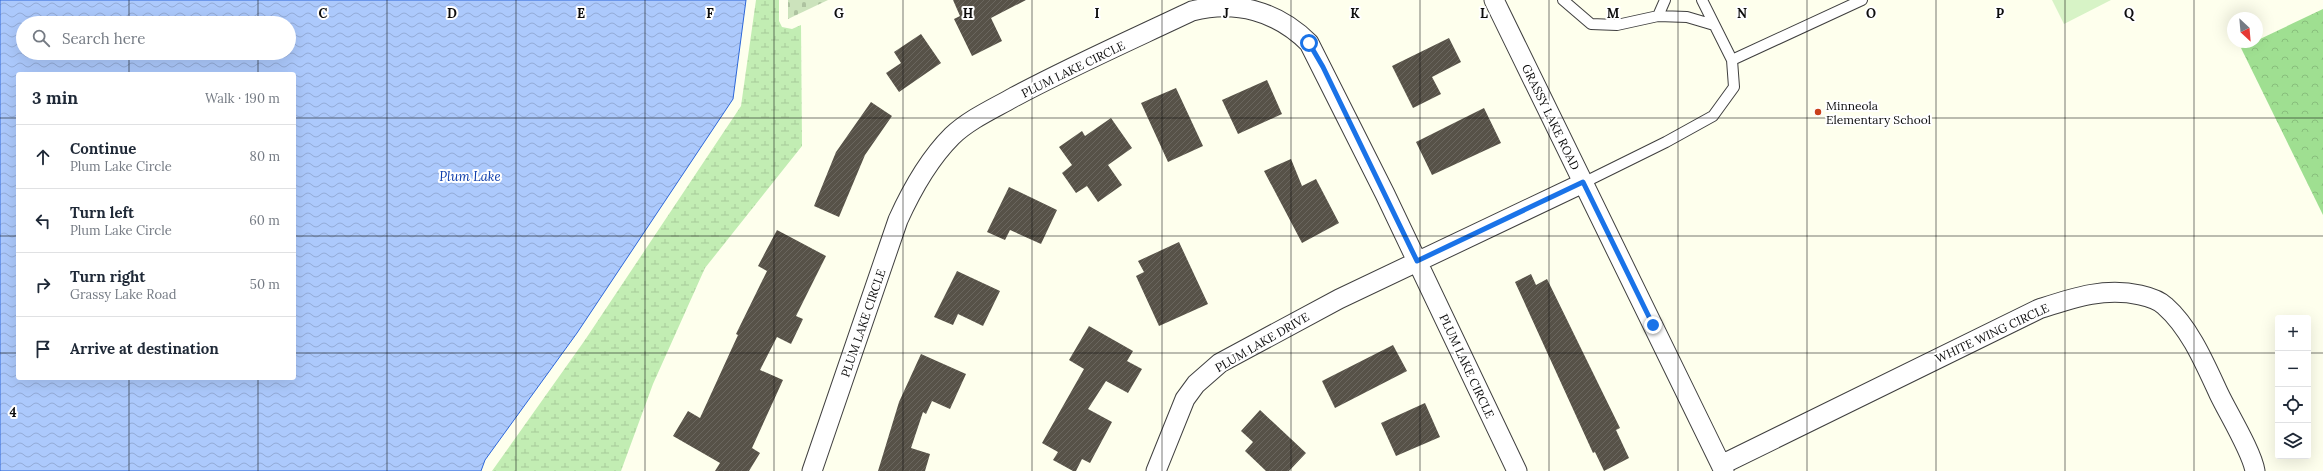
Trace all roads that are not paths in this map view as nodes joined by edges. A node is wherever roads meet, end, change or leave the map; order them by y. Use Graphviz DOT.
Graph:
graph roads {
  1 [pos="1494,0"];
  2 [pos="1563,0"];
  3 [pos="1665,0"];
  4 [pos="1702,0"];
  5 [pos="1862,0"];
  6 [pos="1658,16"];
  7 [pos="1714,25"];
  8 [pos="1732,60"];
  9 [pos="1583,182"];
  10 [pos="1417,261"];
  11 [pos="1723,468"];
  12 [pos="812,471"];
  13 [pos="1156,471"];
  14 [pos="1517,471"];
  15 [pos="2255,471"];
  1 -- 9 [label="street, GRASSY LAKE ROAD"];
  2 -- 6 [label="lane"];
  3 -- 6 [label="lane"];
  4 -- 7 [label="lane"];
  5 -- 8 [label="lane"];
  6 -- 7 [label="lane"];
  7 -- 8 [label="lane"];
  8 -- 9 [label="lane"];
  9 -- 10 [label="street"];
  9 -- 11 [label="street, GRASSY LAKE ROAD"];
  10 -- 12 [label="street, PLUM LAKE CIRCLE"];
  10 -- 13 [label="street, PLUM LAKE DRIVE"];
  10 -- 14 [label="street, PLUM LAKE CIRCLE"];
  11 -- 15 [label="street, WHITE WING CIRCLE"];
}
